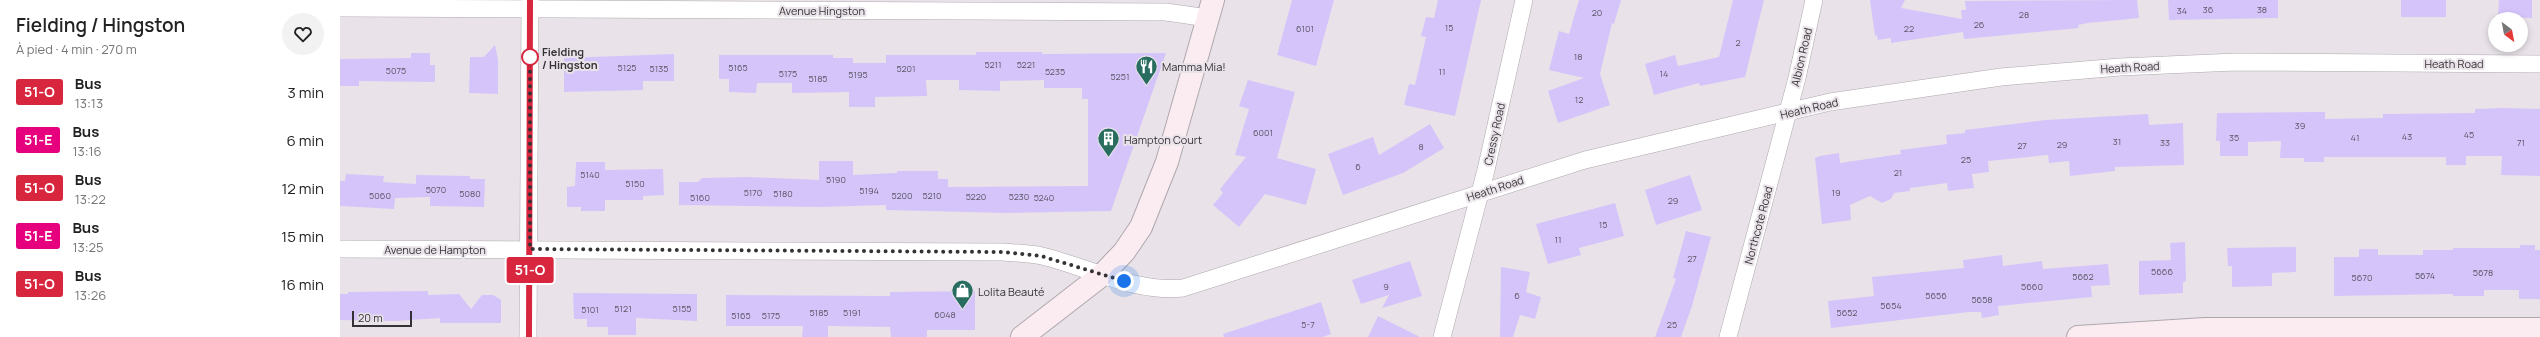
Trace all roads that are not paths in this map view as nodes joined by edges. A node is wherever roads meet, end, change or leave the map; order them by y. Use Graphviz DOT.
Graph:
graph roads {
  1 [pos="1524,0"];
  2 [pos="1814,0"];
  3 [pos="530,4"];
  4 [pos="340,8"];
  5 [pos="1211,9"];
  6 [pos="2540,64"];
  7 [pos="1787,113"];
  8 [pos="1480,193"];
  9 [pos="340,249"];
  10 [pos="530,249"];
  11 [pos="1102,275"];
  12 [pos="2540,329"];
  13 [pos="2124,335"];
  14 [pos="528,337"];
  15 [pos="1022,337"];
  16 [pos="1442,337"];
  17 [pos="1728,337"];
  18 [pos="2078,337"];
  1 -- 8 [label="street, Cressy Road"];
  2 -- 7 [label="street, Albion Road"];
  3 -- 4 [label="street, Avenue Hingston"];
  3 -- 5 [label="street, Avenue Hingston"];
  3 -- 10 [label="street"];
  5 -- 11 [label="street"];
  6 -- 7 [label="street, Heath Road"];
  7 -- 8 [label="street, Heath Road"];
  7 -- 17 [label="street, Northcote Road"];
  8 -- 11 [label="street, Heath Road"];
  8 -- 16 [label="street, Cressy Road"];
  9 -- 10 [label="street, Avenue de Hampton"];
  10 -- 11 [label="street, Avenue de Hampton"];
  10 -- 14 [label="street"];
  11 -- 15 [label="street"];
  12 -- 13 [label="street"];
  13 -- 18 [label="street"];
}
